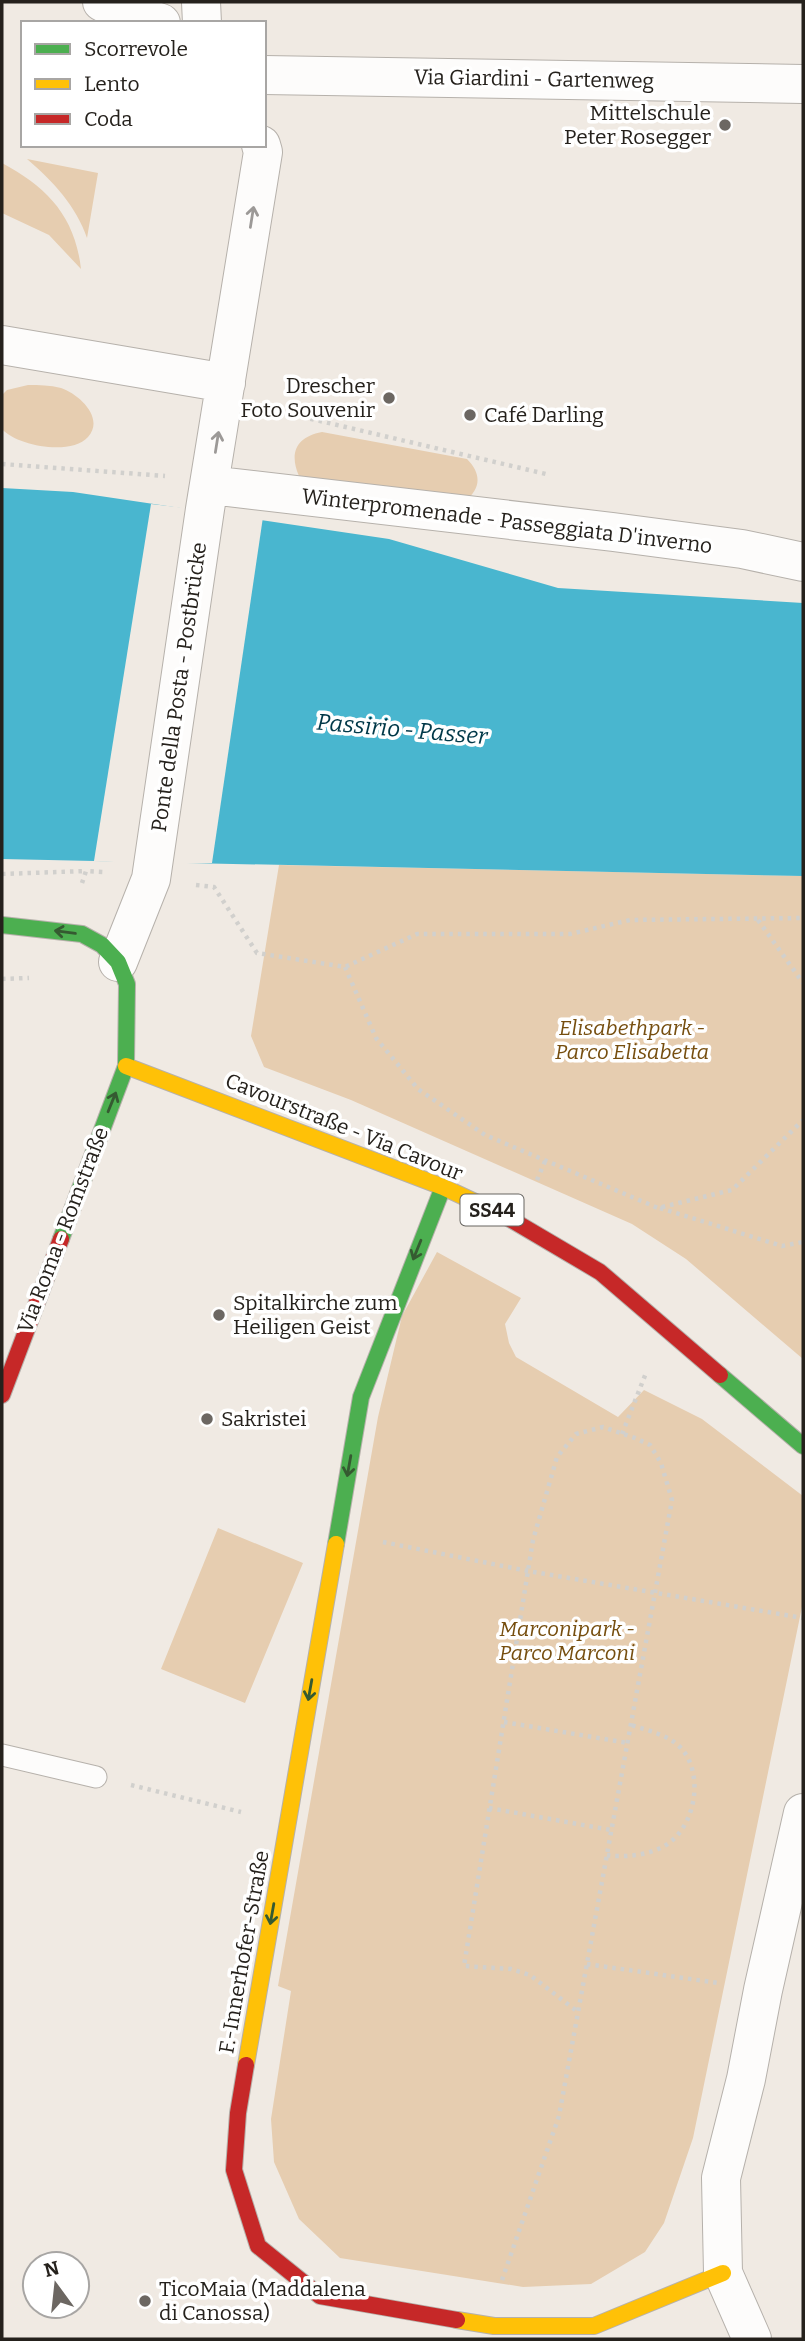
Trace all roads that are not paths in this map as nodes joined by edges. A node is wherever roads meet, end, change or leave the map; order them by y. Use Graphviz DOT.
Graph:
graph roads {
  1 [pos="102,2"];
  2 [pos="201,2"];
  3 [pos="155,21"];
  4 [pos="202,21"];
  5 [pos="266,75"];
  6 [pos="803,84"];
  7 [pos="262,147"];
  8 [pos="2,345"];
  9 [pos="225,391"];
  10 [pos="209,491"];
  11 [pos="803,562"];
  12 [pos="2,925"];
  13 [pos="118,962"];
  14 [pos="126,1066"];
  15 [pos="443,1187"];
  16 [pos="2,1395"];
  17 [pos="803,1446"];
  18 [pos="2,1755"];
  19 [pos="96,1777"];
  20 [pos="803,1813"];
  21 [pos="723,2273"];
  22 [pos="752,2339"];
  1 -- 3 [label="street"];
  2 -- 4 [label="street"];
  5 -- 6 [label="street, Via Giardini - Gartenweg"];
  9 -- 7 [label="street, Ponte della Posta - Postbrücke, one-way"];
  8 -- 9 [label="street"];
  10 -- 9 [label="street, Ponte della Posta - Postbrücke, one-way"];
  10 -- 11 [label="street, Winterpromenade - Passeggiata D'inverno"];
  10 -- 13 [label="street, Ponte della Posta - Postbrücke"];
  13 -- 12 [label="street, one-way"];
  13 -- 14 [label="street, Via Roma - Romstraße"];
  14 -- 15 [label="street, Cavourstraße - Via Cavour / SS44"];
  16 -- 14 [label="street, Via Roma - Romstraße, one-way"];
  15 -- 17 [label="street, Cavourstraße - Via Cavour / SS44"];
  15 -- 21 [label="street, F.-Innerhofer-Straße, one-way"];
  18 -- 19 [label="lane"];
  20 -- 21 [label="street"];
  21 -- 22 [label="street"];
}
